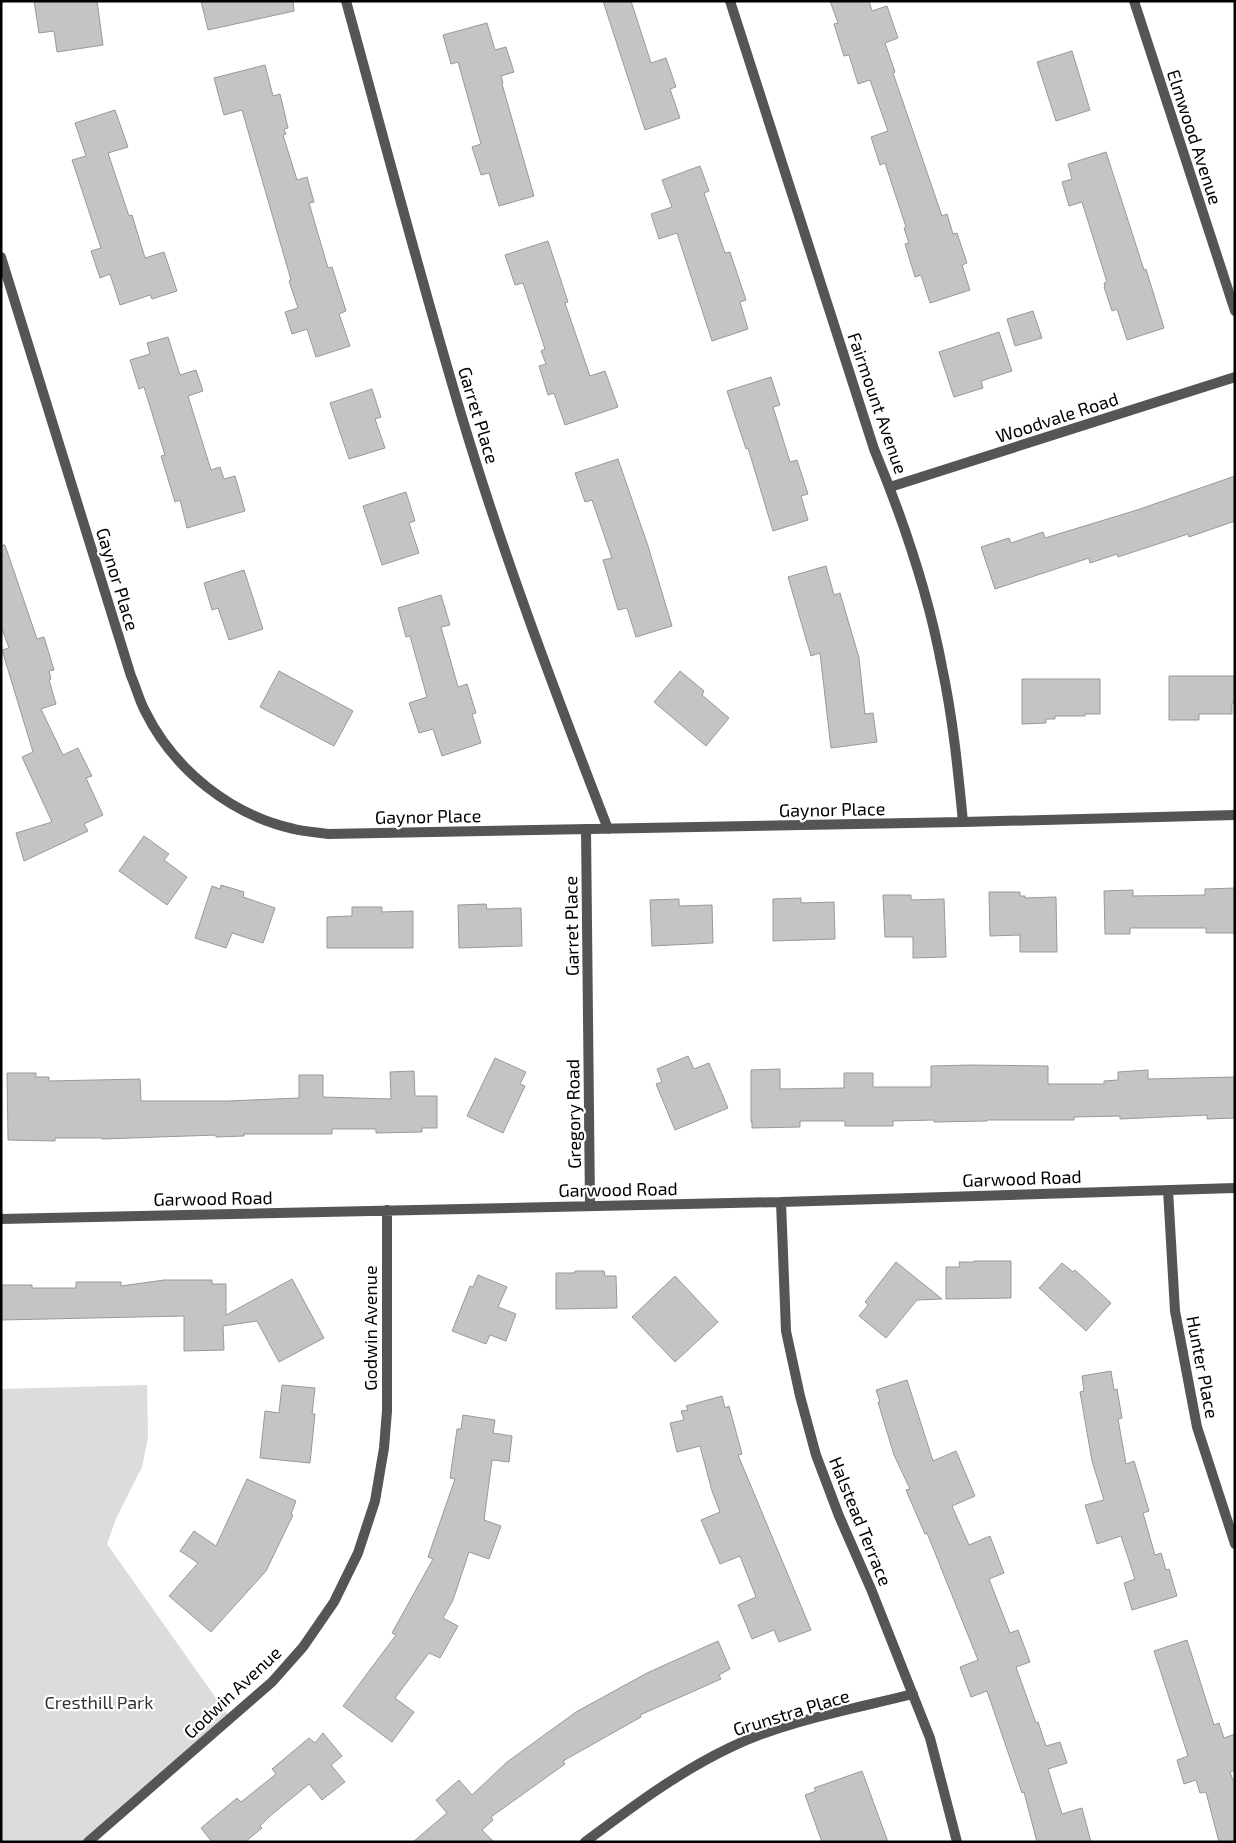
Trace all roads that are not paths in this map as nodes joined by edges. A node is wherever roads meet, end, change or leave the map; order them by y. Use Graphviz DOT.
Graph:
graph roads {
  1 [pos="346,1"];
  2 [pos="730,1"];
  3 [pos="1134,1"];
  4 [pos="1,257"];
  5 [pos="1235,312"];
  6 [pos="1235,377"];
  7 [pos="890,487"];
  8 [pos="1235,815"];
  9 [pos="964,822"];
  10 [pos="586,829"];
  11 [pos="608,830"];
  12 [pos="588,1022"];
  13 [pos="1235,1188"];
  14 [pos="1168,1190"];
  15 [pos="781,1202"];
  16 [pos="590,1206"];
  17 [pos="386,1210"];
  18 [pos="1,1219"];
  19 [pos="1235,1544"];
  20 [pos="912,1694"];
  21 [pos="88,1842"];
  22 [pos="585,1842"];
  23 [pos="957,1842"];
  1 -- 11 [label="street, Garret Place"];
  2 -- 7 [label="street, Fairmount Avenue"];
  3 -- 5 [label="street, Elmwood Avenue"];
  4 -- 10 [label="street, Gaynor Place"];
  6 -- 7 [label="street, Woodvale Road"];
  7 -- 9 [label="street, Fairmount Avenue"];
  8 -- 9 [label="street, Gaynor Place"];
  9 -- 11 [label="street, Gaynor Place"];
  10 -- 11 [label="street, Gaynor Place"];
  10 -- 12 [label="street, Garret Place"];
  12 -- 16 [label="street, Gregory Road"];
  13 -- 14 [label="street, Garwood Road"];
  14 -- 15 [label="street, Garwood Road"];
  14 -- 19 [label="street, Hunter Place"];
  15 -- 16 [label="street, Garwood Road"];
  15 -- 20 [label="street, Halstead Terrace"];
  16 -- 17 [label="street, Garwood Road"];
  17 -- 18 [label="street, Garwood Road"];
  17 -- 21 [label="street, Godwin Avenue"];
  20 -- 22 [label="street, Grunstra Place"];
  20 -- 23 [label="street, Halstead Terrace"];
}
